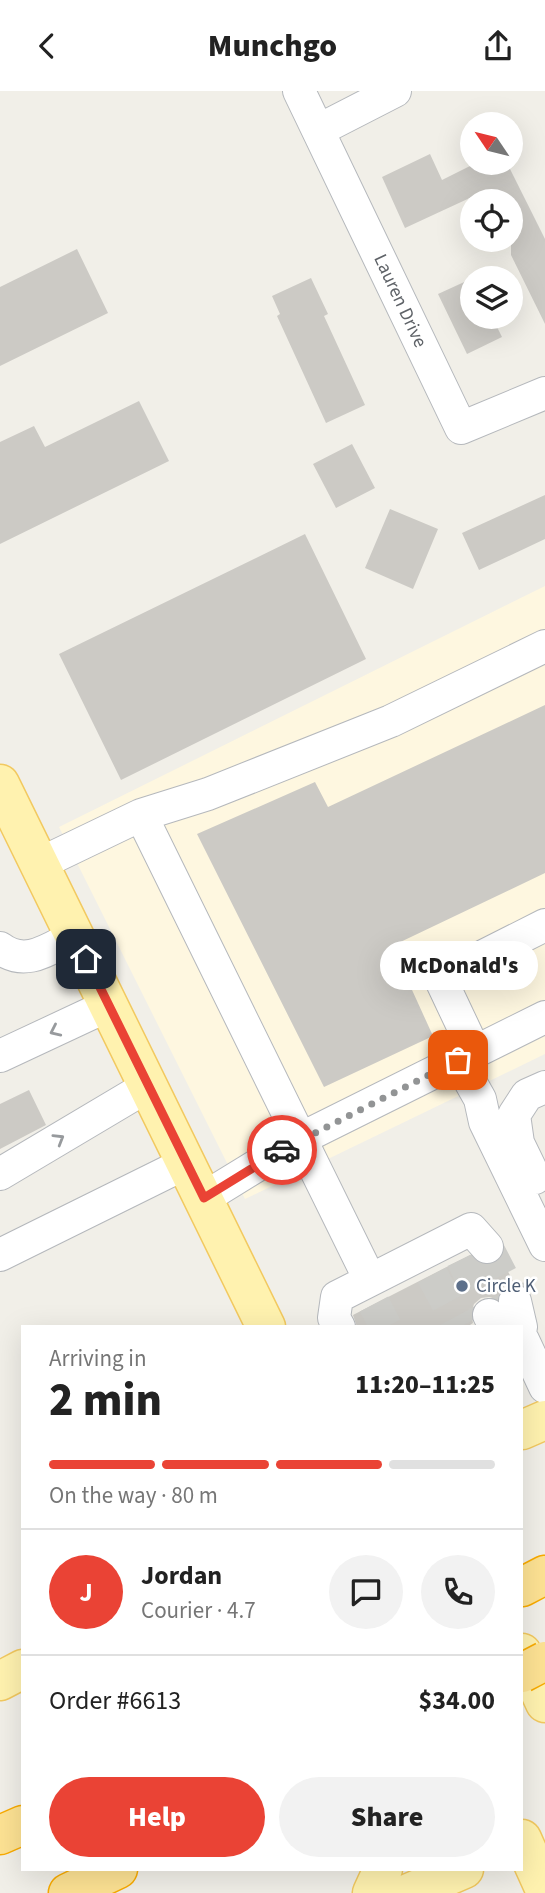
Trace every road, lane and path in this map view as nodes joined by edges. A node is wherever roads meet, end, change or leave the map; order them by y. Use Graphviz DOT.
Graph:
graph roads {
  1 [pos="299,91"];
  2 [pos="396,91"];
  3 [pos="319,130"];
  4 [pos="545,393"];
  5 [pos="545,646"];
  6 [pos="5,809"];
  7 [pos="141,815"];
  8 [pos="39,864"];
  9 [pos="545,925"];
  10 [pos="75,936"];
  11 [pos="0,948"];
  12 [pos="109,1005"];
  13 [pos="545,1017"];
  14 [pos="0,1056"];
  15 [pos="467,1056"];
  16 [pos="545,1067"];
  17 [pos="148,1086"];
  18 [pos="545,1087"];
  19 [pos="482,1111"];
  20 [pos="300,1139"];
  21 [pos="186,1163"];
  22 [pos="0,1174"];
  23 [pos="204,1198"];
  24 [pos="545,1199"];
  25 [pos="545,1245"];
  26 [pos="467,1248"];
  27 [pos="0,1255"];
  28 [pos="370,1289"];
  29 [pos="330,1324"];
  30 [pos="265,1325"];
  31 [pos="523,1346"];
  32 [pos="545,1387"];
  33 [pos="545,1420"];
  34 [pos="523,1430"];
  35 [pos="545,1575"];
  36 [pos="523,1586"];
  37 [pos="523,1655"];
  38 [pos="545,1661"];
  39 [pos="21,1670"];
  40 [pos="523,1672"];
  41 [pos="0,1681"];
  42 [pos="545,1703"];
  43 [pos="21,1826"];
  44 [pos="0,1835"];
  45 [pos="528,1839"];
  46 [pos="114,1871"];
  47 [pos="382,1871"];
  48 [pos="459,1871"];
  49 [pos="545,1890"];
  50 [pos="68,1893"];
  51 [pos="372,1893"];
  52 [pos="409,1893"];
  1 -- 3 [label="street, Lauren Drive"];
  2 -- 3 [label="street"];
  3 -- 4 [label="street, Lauren Drive"];
  5 -- 7 [label="street"];
  6 -- 8 [label="main road"];
  7 -- 8 [label="street"];
  7 -- 20 [label="street"];
  8 -- 10 [label="main road"];
  9 -- 15 [label="street"];
  10 -- 11 [label="street"];
  10 -- 12 [label="main road"];
  12 -- 14 [label="street, one-way"];
  12 -- 17 [label="main road"];
  13 -- 15 [label="street"];
  15 -- 19 [label="street"];
  15 -- 20 [label="street"];
  16 -- 19 [label="street"];
  17 -- 21 [label="main road"];
  22 -- 17 [label="street, one-way"];
  18 -- 24 [label="street"];
  19 -- 25 [label="street"];
  20 -- 23 [label="street"];
  20 -- 28 [label="street"];
  21 -- 23 [label="main road"];
  21 -- 27 [label="street"];
  23 -- 30 [label="main road"];
  26 -- 28 [label="street"];
  28 -- 29 [label="street"];
  31 -- 32 [label="street"];
  33 -- 34 [label="main road"];
  35 -- 36 [label="highway"];
  37 -- 42 [label="main road"];
  38 -- 40 [label="highway, bridge"];
  39 -- 41 [label="main road"];
  43 -- 44 [label="highway"];
  45 -- 49 [label="main road"];
  46 -- 50 [label="highway"];
  47 -- 51 [label="main road"];
  48 -- 52 [label="main road"];
}
